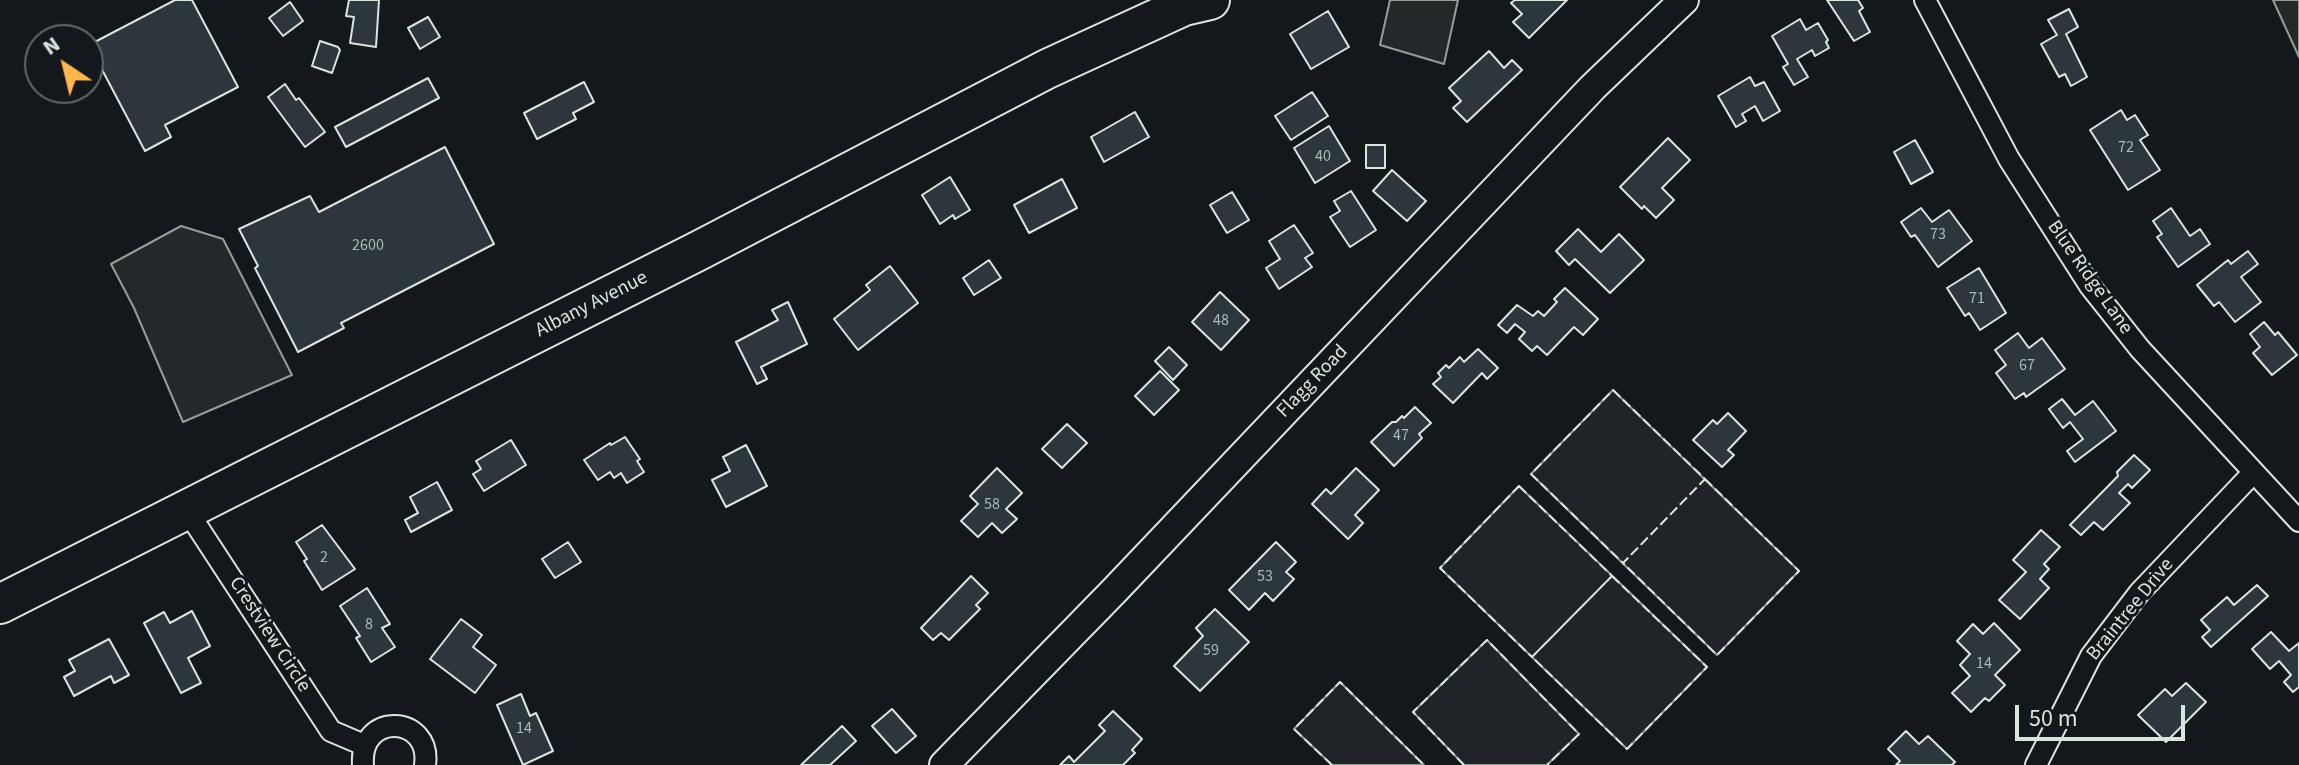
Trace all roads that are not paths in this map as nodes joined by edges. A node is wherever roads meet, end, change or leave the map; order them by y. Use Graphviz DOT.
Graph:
graph roads {
  1 [pos="1684,0"];
  2 [pos="1925,0"];
  3 [pos="1192,2"];
  4 [pos="2253,473"];
  5 [pos="186,509"];
  6 [pos="2299,521"];
  7 [pos="0,604"];
  8 [pos="364,755"];
  9 [pos="425,765"];
  10 [pos="944,765"];
  11 [pos="2036,765"];
  1 -- 10 [label="street, Flagg Road"];
  2 -- 4 [label="street, Blue Ridge Lane"];
  3 -- 5 [label="highway, Albany Avenue"];
  4 -- 6 [label="street, Blue Ridge Lane"];
  4 -- 11 [label="street, Braintree Drive"];
  5 -- 7 [label="highway, Albany Avenue"];
  5 -- 8 [label="street, Crestview Circle"];
  8 -- 9 [label="street, Crestview Circle"];
}
